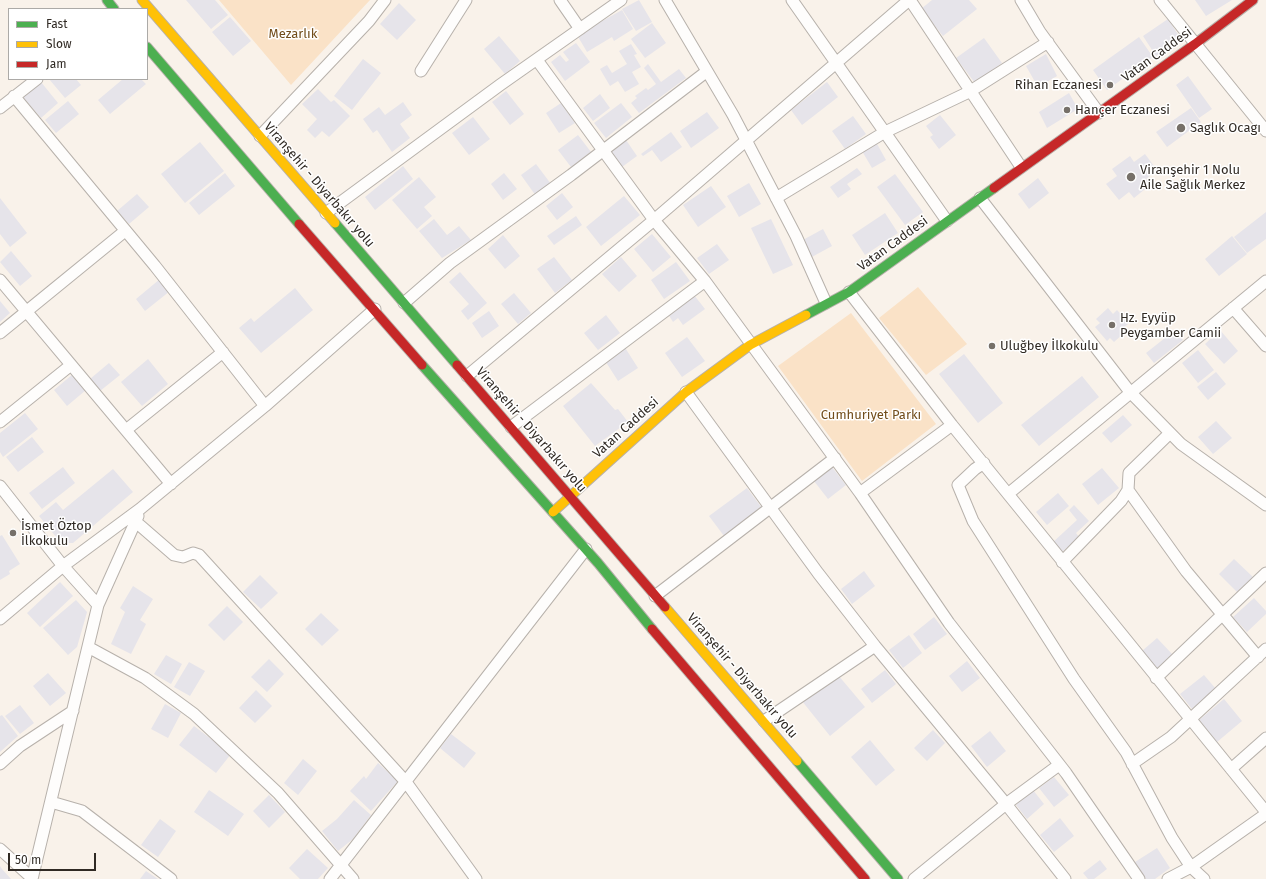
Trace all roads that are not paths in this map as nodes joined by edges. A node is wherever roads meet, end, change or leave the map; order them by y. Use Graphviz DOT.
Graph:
graph roads {
  1 [pos="107,0"];
  2 [pos="142,0"];
  3 [pos="385,0"];
  4 [pos="466,0"];
  5 [pos="560,0"];
  6 [pos="621,0"];
  7 [pos="665,0"];
  8 [pos="792,0"];
  9 [pos="910,0"];
  10 [pos="1160,0"];
  11 [pos="1252,1"];
  12 [pos="1025,2"];
  13 [pos="113,8"];
  14 [pos="580,29"];
  15 [pos="1048,42"];
  16 [pos="1195,44"];
  17 [pos="148,48"];
  18 [pos="537,60"];
  19 [pos="836,62"];
  20 [pos="421,70"];
  21 [pos="706,72"];
  22 [pos="35,80"];
  23 [pos="969,92"];
  24 [pos="14,96"];
  25 [pos="0,108"];
  26 [pos="1099,113"];
  27 [pos="1266,131"];
  28 [pos="885,132"];
  29 [pos="260,136"];
  30 [pos="746,140"];
  31 [pos="603,150"];
  32 [pos="1021,167"];
  33 [pos="776,198"];
  34 [pos="980,198"];
  35 [pos="326,213"];
  36 [pos="654,220"];
  37 [pos="947,221"];
  38 [pos="125,231"];
  39 [pos="0,280"];
  40 [pos="705,280"];
  41 [pos="1266,281"];
  42 [pos="849,292"];
  43 [pos="404,303"];
  44 [pos="826,303"];
  45 [pos="1233,308"];
  46 [pos="375,309"];
  47 [pos="26,312"];
  48 [pos="0,333"];
  49 [pos="750,345"];
  50 [pos="1266,346"];
  51 [pos="223,352"];
  52 [pos="71,365"];
  53 [pos="467,376"];
  54 [pos="686,392"];
  55 [pos="1130,392"];
  56 [pos="265,406"];
  57 [pos="0,422"];
  58 [pos="952,425"];
  59 [pos="511,427"];
  60 [pos="126,430"];
  61 [pos="1170,433"];
  62 [pos="835,458"];
  63 [pos="984,463"];
  64 [pos="171,484"];
  65 [pos="0,486"];
  66 [pos="1128,490"];
  67 [pos="860,493"];
  68 [pos="1008,494"];
  69 [pos="570,496"];
  70 [pos="1266,505"];
  71 [pos="769,507"];
  72 [pos="140,509"];
  73 [pos="553,512"];
  74 [pos="136,522"];
  75 [pos="586,549"];
  76 [pos="1062,562"];
  77 [pos="63,566"];
  78 [pos="1266,573"];
  79 [pos="655,596"];
  80 [pos="98,605"];
  81 [pos="1222,614"];
  82 [pos="0,619"];
  83 [pos="875,646"];
  84 [pos="88,647"];
  85 [pos="1266,649"];
  86 [pos="1258,657"];
  87 [pos="1156,678"];
  88 [pos="73,711"];
  89 [pos="1190,720"];
  90 [pos="764,721"];
  91 [pos="1266,738"];
  92 [pos="0,764"];
  93 [pos="1132,764"];
  94 [pos="1059,765"];
  95 [pos="1231,769"];
  96 [pos="406,782"];
  97 [pos="51,802"];
  98 [pos="1006,804"];
  99 [pos="1266,813"];
  100 [pos="0,849"];
  101 [pos="341,864"];
  102 [pos="1191,867"];
  103 [pos="860,877"];
  104 [pos="32,878"];
  105 [pos="171,879"];
  106 [pos="330,879"];
  107 [pos="353,879"];
  108 [pos="476,879"];
  109 [pos="898,879"];
  110 [pos="914,879"];
  111 [pos="1065,879"];
  112 [pos="1139,879"];
  113 [pos="1168,879"];
  114 [pos="1204,879"];
  1 -- 13 [label="main road"];
  2 -- 29 [label="main road, Viranşehir - Diyarbakır yolu"];
  3 -- 29 [label="street"];
  4 -- 20 [label="street"];
  5 -- 14 [label="street"];
  6 -- 14 [label="street"];
  7 -- 21 [label="street"];
  8 -- 19 [label="street"];
  9 -- 19 [label="street"];
  9 -- 23 [label="street"];
  10 -- 16 [label="street"];
  11 -- 16 [label="main road, Vatan Caddesi"];
  12 -- 15 [label="street"];
  14 -- 18 [label="street"];
  15 -- 23 [label="street"];
  15 -- 26 [label="street"];
  16 -- 26 [label="main road, Vatan Caddesi"];
  16 -- 27 [label="street"];
  17 -- 46 [label="main road"];
  18 -- 31 [label="street"];
  18 -- 35 [label="street"];
  19 -- 28 [label="street"];
  19 -- 30 [label="street"];
  21 -- 30 [label="street"];
  21 -- 31 [label="street"];
  22 -- 24 [label="street"];
  23 -- 28 [label="street"];
  23 -- 32 [label="street"];
  24 -- 25 [label="street"];
  24 -- 38 [label="street"];
  26 -- 32 [label="main road, Vatan Caddesi"];
  28 -- 33 [label="street"];
  28 -- 37 [label="street"];
  29 -- 35 [label="main road, Viranşehir - Diyarbakır yolu"];
  30 -- 33 [label="street"];
  30 -- 36 [label="street"];
  31 -- 36 [label="street"];
  31 -- 43 [label="street"];
  32 -- 34 [label="main road, Vatan Caddesi"];
  33 -- 44 [label="street"];
  34 -- 37 [label="main road, Vatan Caddesi"];
  34 -- 55 [label="street"];
  35 -- 43 [label="main road, Viranşehir - Diyarbakır yolu"];
  36 -- 40 [label="street"];
  36 -- 53 [label="street"];
  37 -- 42 [label="main road, Vatan Caddesi"];
  38 -- 47 [label="street"];
  38 -- 51 [label="street"];
  39 -- 47 [label="street"];
  40 -- 49 [label="street"];
  40 -- 59 [label="street"];
  41 -- 45 [label="street"];
  42 -- 44 [label="main road, Vatan Caddesi"];
  42 -- 58 [label="street"];
  43 -- 53 [label="main road, Viranşehir - Diyarbakır yolu"];
  44 -- 49 [label="main road, Vatan Caddesi"];
  45 -- 50 [label="street"];
  45 -- 55 [label="street"];
  46 -- 56 [label="street"];
  46 -- 73 [label="main road"];
  47 -- 48 [label="street"];
  47 -- 52 [label="street"];
  49 -- 54 [label="main road, Vatan Caddesi"];
  49 -- 62 [label="street"];
  51 -- 56 [label="street"];
  51 -- 60 [label="street"];
  52 -- 57 [label="street"];
  52 -- 60 [label="street"];
  53 -- 59 [label="main road, Viranşehir - Diyarbakır yolu"];
  54 -- 69 [label="main road, Vatan Caddesi"];
  54 -- 71 [label="street"];
  55 -- 61 [label="street"];
  55 -- 68 [label="street"];
  56 -- 64 [label="street"];
  58 -- 63 [label="street"];
  58 -- 67 [label="street"];
  59 -- 69 [label="main road, Viranşehir - Diyarbakır yolu"];
  60 -- 64 [label="street"];
  61 -- 66 [label="street"];
  61 -- 70 [label="street"];
  62 -- 67 [label="street"];
  62 -- 71 [label="street"];
  63 -- 68 [label="street"];
  63 -- 93 [label="street"];
  64 -- 72 [label="street"];
  65 -- 77 [label="street"];
  66 -- 76 [label="street"];
  66 -- 81 [label="street"];
  67 -- 94 [label="street"];
  68 -- 76 [label="street"];
  69 -- 73 [label="main road, Vatan Caddesi"];
  69 -- 79 [label="main road, Viranşehir - Diyarbakır yolu"];
  71 -- 79 [label="street"];
  71 -- 83 [label="street"];
  72 -- 74 [label="street"];
  72 -- 77 [label="street"];
  73 -- 75 [label="main road"];
  74 -- 80 [label="street"];
  74 -- 96 [label="street"];
  75 -- 96 [label="street"];
  75 -- 103 [label="main road"];
  76 -- 87 [label="street"];
  77 -- 80 [label="street"];
  77 -- 82 [label="street"];
  78 -- 81 [label="street"];
  79 -- 90 [label="main road, Viranşehir - Diyarbakır yolu"];
  80 -- 84 [label="street"];
  81 -- 86 [label="street"];
  81 -- 87 [label="street"];
  83 -- 90 [label="street"];
  83 -- 98 [label="street"];
  84 -- 88 [label="street"];
  84 -- 101 [label="street"];
  85 -- 86 [label="street"];
  86 -- 89 [label="street"];
  87 -- 89 [label="street"];
  88 -- 92 [label="street"];
  88 -- 97 [label="street"];
  89 -- 93 [label="street"];
  89 -- 95 [label="street"];
  90 -- 109 [label="main road, Viranşehir - Diyarbakır yolu"];
  91 -- 95 [label="street"];
  93 -- 102 [label="street"];
  94 -- 98 [label="street"];
  94 -- 112 [label="street"];
  95 -- 99 [label="street"];
  96 -- 101 [label="street"];
  96 -- 108 [label="street"];
  97 -- 104 [label="street"];
  97 -- 105 [label="street"];
  98 -- 110 [label="street"];
  98 -- 111 [label="street"];
  99 -- 102 [label="street"];
  100 -- 104 [label="street"];
  101 -- 106 [label="street"];
  101 -- 107 [label="street"];
  102 -- 113 [label="street"];
  102 -- 114 [label="street"];
}
